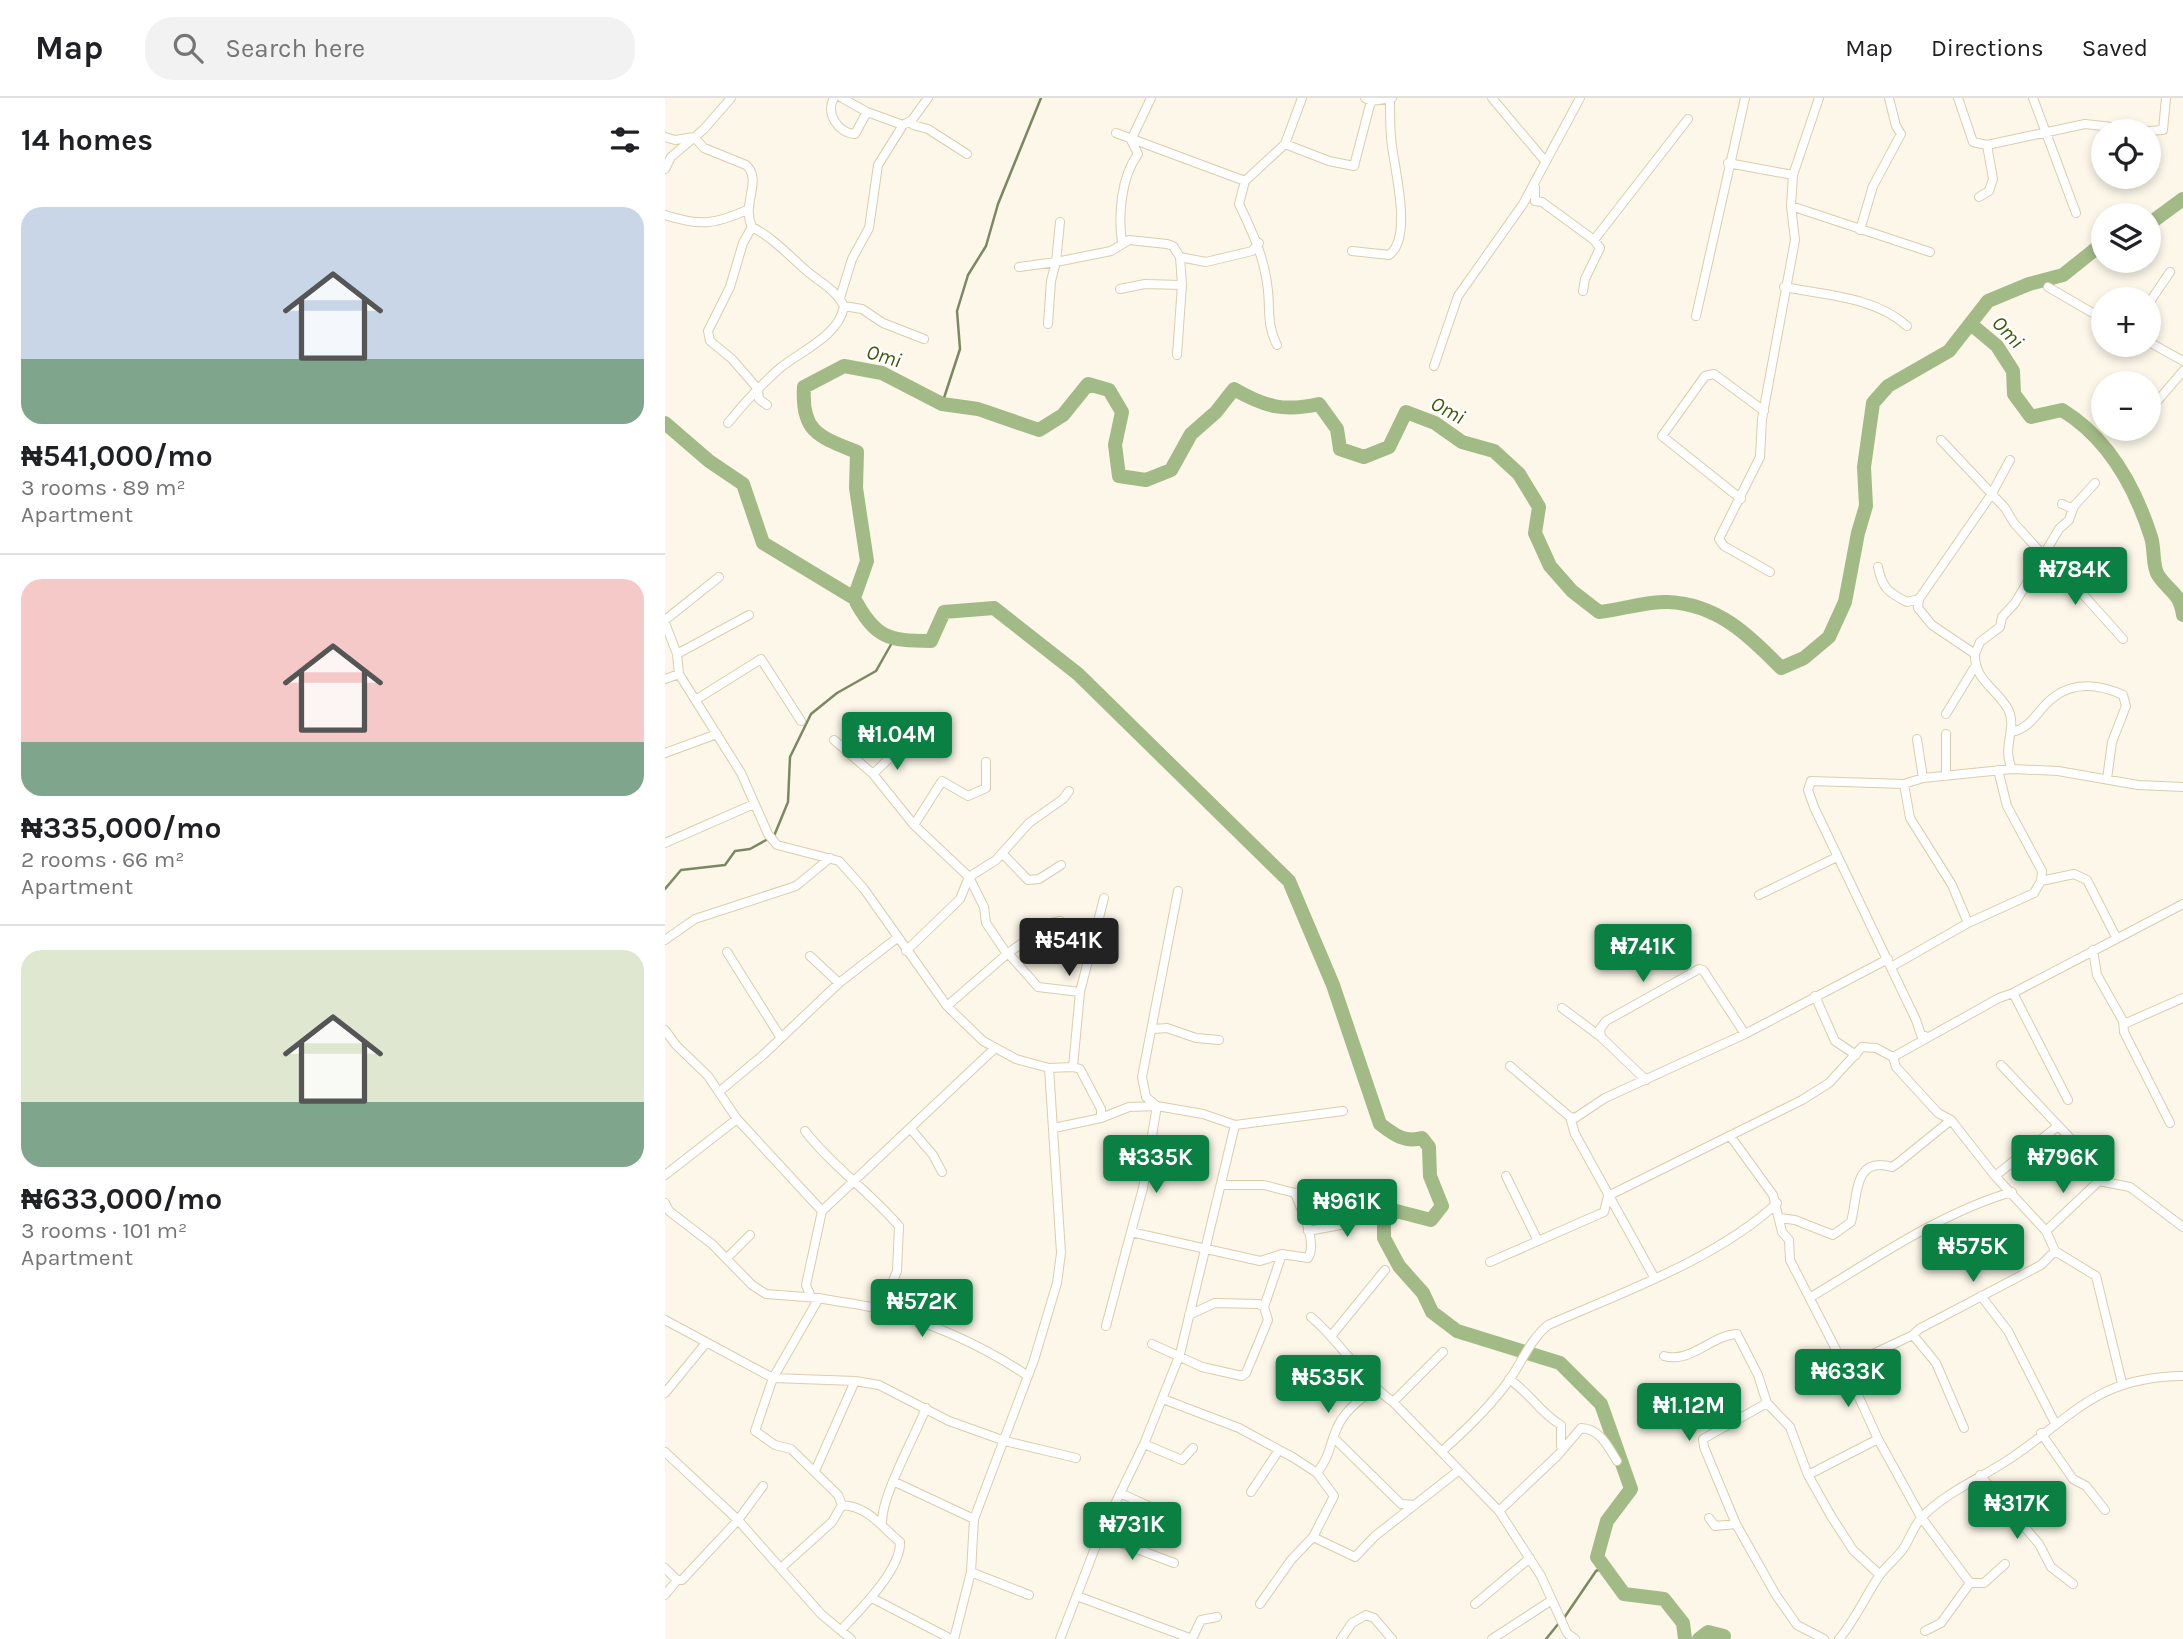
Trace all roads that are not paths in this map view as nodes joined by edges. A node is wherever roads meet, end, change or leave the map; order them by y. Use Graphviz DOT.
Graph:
graph roads {
  1 [pos="731,98"];
  2 [pos="834,98"];
  3 [pos="842,98"];
  4 [pos="928,98"];
  5 [pos="1151,98"];
  6 [pos="1302,98"];
  7 [pos="1492,98"];
  8 [pos="1580,98"];
  9 [pos="1745,98"];
  10 [pos="1819,98"];
  11 [pos="1889,98"];
  12 [pos="1958,98"];
  13 [pos="2033,98"];
  14 [pos="2167,98"];
  15 [pos="1368,99"];
  16 [pos="1391,99"];
  17 [pos="867,112"];
  18 [pos="1688,119"];
  19 [pos="912,120"];
  20 [pos="903,125"];
  21 [pos="2091,125"];
  22 [pos="2161,130"];
  23 [pos="2045,131"];
  24 [pos="1116,133"];
  25 [pos="665,137"];
  26 [pos="694,137"];
  27 [pos="1131,140"];
  28 [pos="1285,144"];
  29 [pos="1987,145"];
  30 [pos="967,154"];
  31 [pos="1545,161"];
  32 [pos="1728,163"];
  33 [pos="665,169"];
  34 [pos="1538,174"];
  35 [pos="1793,175"];
  36 [pos="1245,181"];
  37 [pos="1979,197"];
  38 [pos="1791,206"];
  39 [pos="747,210"];
  40 [pos="2076,213"];
  41 [pos="665,215"];
  42 [pos="1060,222"];
  43 [pos="752,228"];
  44 [pos="1860,230"];
  45 [pos="1594,240"];
  46 [pos="1122,242"];
  47 [pos="1259,243"];
  48 [pos="1352,251"];
  49 [pos="1930,252"];
  50 [pos="1180,257"];
  51 [pos="1056,261"];
  52 [pos="1019,267"];
  53 [pos="2170,272"];
  54 [pos="1182,285"];
  55 [pos="1784,287"];
  56 [pos="2049,287"];
  57 [pos="2160,287"];
  58 [pos="1120,289"];
  59 [pos="1583,291"];
  60 [pos="842,302"];
  61 [pos="2091,312"];
  62 [pos="1696,316"];
  63 [pos="1048,324"];
  64 [pos="1907,326"];
  65 [pos="924,340"];
  66 [pos="1277,345"];
  67 [pos="2161,349"];
  68 [pos="1177,355"];
  69 [pos="2183,361"];
  70 [pos="1434,366"];
  71 [pos="2183,371"];
  72 [pos="758,389"];
  73 [pos="2161,397"];
  74 [pos="767,405"];
  75 [pos="1763,411"];
  76 [pos="728,423"];
  77 [pos="1941,440"];
  78 [pos="2010,460"];
  79 [pos="2095,483"];
  80 [pos="1991,495"];
  81 [pos="1741,499"];
  82 [pos="2062,504"];
  83 [pos="2073,509"];
  84 [pos="2043,555"];
  85 [pos="1878,567"];
  86 [pos="1770,572"];
  87 [pos="719,577"];
  88 [pos="1919,599"];
  89 [pos="749,615"];
  90 [pos="665,622"];
  91 [pos="2123,639"];
  92 [pos="677,654"];
  93 [pos="1975,654"];
  94 [pos="1974,668"];
  95 [pos="679,674"];
  96 [pos="665,679"];
  97 [pos="697,699"];
  98 [pos="1946,714"];
  99 [pos="801,722"];
  100 [pos="2011,732"];
  101 [pos="717,734"];
  102 [pos="1946,734"];
  103 [pos="1917,739"];
  104 [pos="834,740"];
  105 [pos="901,747"];
  106 [pos="665,753"];
  107 [pos="986,762"];
  108 [pos="2012,769"];
  109 [pos="1997,770"];
  110 [pos="873,774"];
  111 [pos="1945,776"];
  112 [pos="1923,778"];
  113 [pos="2107,779"];
  114 [pos="1904,784"];
  115 [pos="2183,787"];
  116 [pos="1069,791"];
  117 [pos="754,804"];
  118 [pos="914,825"];
  119 [pos="665,843"];
  120 [pos="1002,853"];
  121 [pos="830,858"];
  122 [pos="1837,858"];
  123 [pos="1061,865"];
  124 [pos="969,877"];
  125 [pos="2041,881"];
  126 [pos="1178,891"];
  127 [pos="1759,895"];
  128 [pos="1104,898"];
  129 [pos="2183,904"];
  130 [pos="1060,921"];
  131 [pos="1968,923"];
  132 [pos="2116,937"];
  133 [pos="897,938"];
  134 [pos="665,940"];
  135 [pos="2093,950"];
  136 [pos="906,951"];
  137 [pos="727,952"];
  138 [pos="810,956"];
  139 [pos="1889,963"];
  140 [pos="839,982"];
  141 [pos="1080,992"];
  142 [pos="2013,993"];
  143 [pos="1815,996"];
  144 [pos="2183,998"];
  145 [pos="947,1006"];
  146 [pos="1562,1008"];
  147 [pos="2124,1024"];
  148 [pos="1154,1029"];
  149 [pos="665,1030"];
  150 [pos="1745,1034"];
  151 [pos="1601,1037"];
  152 [pos="1925,1037"];
  153 [pos="781,1038"];
  154 [pos="1219,1040"];
  155 [pos="994,1049"];
  156 [pos="1856,1055"];
  157 [pos="1893,1057"];
  158 [pos="2001,1065"];
  159 [pos="1510,1066"];
  160 [pos="1073,1067"];
  161 [pos="1049,1068"];
  162 [pos="1646,1080"];
  163 [pos="720,1091"];
  164 [pos="2068,1100"];
  165 [pos="1157,1106"];
  166 [pos="1343,1111"];
  167 [pos="1570,1117"];
  168 [pos="1101,1118"];
  169 [pos="737,1119"];
  170 [pos="1951,1120"];
  171 [pos="2170,1123"];
  172 [pos="1235,1125"];
  173 [pos="2058,1126"];
  174 [pos="910,1128"];
  175 [pos="1054,1128"];
  176 [pos="805,1131"];
  177 [pos="1731,1137"];
  178 [pos="942,1172"];
  179 [pos="665,1175"];
  180 [pos="1506,1176"];
  181 [pos="1995,1176"];
  182 [pos="856,1180"];
  183 [pos="2099,1181"];
  184 [pos="1343,1184"];
  185 [pos="1221,1185"];
  186 [pos="2012,1192"];
  187 [pos="1295,1193"];
  188 [pos="1608,1196"];
  189 [pos="665,1203"];
  190 [pos="1776,1203"];
  191 [pos="1370,1206"];
  192 [pos="822,1211"];
  193 [pos="1780,1218"];
  194 [pos="2183,1227"];
  195 [pos="1308,1231"];
  196 [pos="2046,1231"];
  197 [pos="1131,1232"];
  198 [pos="750,1235"];
  199 [pos="1537,1239"];
  200 [pos="1205,1249"];
  201 [pos="2055,1251"];
  202 [pos="1282,1254"];
  203 [pos="727,1258"];
  204 [pos="1490,1262"];
  205 [pos="1385,1270"];
  206 [pos="1654,1277"];
  207 [pos="1981,1296"];
  208 [pos="1811,1297"];
  209 [pos="815,1298"];
  210 [pos="1265,1307"];
  211 [pos="881,1310"];
  212 [pos="1189,1315"];
  213 [pos="1311,1317"];
  214 [pos="665,1320"];
  215 [pos="1106,1326"];
  216 [pos="1332,1335"];
  217 [pos="1913,1335"];
  218 [pos="706,1343"];
  219 [pos="1152,1344"];
  220 [pos="1443,1352"];
  221 [pos="1180,1354"];
  222 [pos="1664,1356"];
  223 [pos="1845,1367"];
  224 [pos="1028,1376"];
  225 [pos="2183,1376"];
  226 [pos="773,1378"];
  227 [pos="1509,1379"];
  228 [pos="855,1381"];
  229 [pos="2122,1383"];
  230 [pos="1375,1389"];
  231 [pos="665,1393"];
  232 [pos="1163,1399"];
  233 [pos="1393,1402"];
  234 [pos="1767,1403"];
  235 [pos="926,1408"];
  236 [pos="2055,1423"];
  237 [pos="1964,1428"];
  238 [pos="2041,1433"];
  239 [pos="1335,1439"];
  240 [pos="1878,1439"];
  241 [pos="1005,1441"];
  242 [pos="1144,1444"];
  243 [pos="1193,1448"];
  244 [pos="1279,1451"];
  245 [pos="1442,1451"];
  246 [pos="665,1452"];
  247 [pos="1558,1455"];
  248 [pos="1076,1458"];
  249 [pos="1616,1461"];
  250 [pos="814,1471"];
  251 [pos="1458,1472"];
  252 [pos="1317,1473"];
  253 [pos="1808,1475"];
  254 [pos="1980,1475"];
  255 [pos="895,1482"];
  256 [pos="763,1486"];
  257 [pos="1251,1492"];
  258 [pos="1120,1493"];
  259 [pos="842,1505"];
  260 [pos="1415,1505"];
  261 [pos="2105,1510"];
  262 [pos="1499,1511"];
  263 [pos="1167,1514"];
  264 [pos="1921,1517"];
  265 [pos="1709,1518"];
  266 [pos="974,1519"];
  267 [pos="737,1520"];
  268 [pos="882,1521"];
  269 [pos="1736,1524"];
  270 [pos="1100,1535"];
  271 [pos="1313,1538"];
  272 [pos="1530,1559"];
  273 [pos="1174,1563"];
  274 [pos="2005,1564"];
  275 [pos="665,1568"];
  276 [pos="781,1568"];
  277 [pos="971,1572"];
  278 [pos="1880,1575"];
  279 [pos="677,1580"];
  280 [pos="1970,1583"];
  281 [pos="2073,1584"];
  282 [pos="665,1595"];
  283 [pos="1029,1595"];
  284 [pos="1077,1596"];
  285 [pos="871,1598"];
  286 [pos="1552,1600"];
  287 [pos="1260,1604"];
  288 [pos="1475,1604"];
  289 [pos="1217,1617"];
  290 [pos="841,1630"];
  291 [pos="1925,1631"];
  292 [pos="1573,1638"];
  293 [pos="852,1639"];
  294 [pos="952,1639"];
  295 [pos="1060,1639"];
  296 [pos="1192,1639"];
  297 [pos="1341,1639"];
  298 [pos="1392,1639"];
  299 [pos="1492,1639"];
  300 [pos="1824,1639"];
  301 [pos="1839,1639"];
  1 -- 26 [label="street"];
  2 -- 17 [label="street"];
  3 -- 17 [label="street"];
  4 -- 19 [label="street"];
  5 -- 27 [label="street"];
  6 -- 28 [label="street"];
  7 -- 31 [label="street"];
  8 -- 31 [label="street"];
  9 -- 32 [label="street"];
  10 -- 35 [label="street"];
  11 -- 44 [label="street"];
  12 -- 29 [label="street"];
  13 -- 23 [label="street"];
  14 -- 22 [label="street"];
  15 -- 16 [label="street"];
  15 -- 28 [label="street"];
  16 -- 48 [label="street"];
  17 -- 20 [label="street"];
  18 -- 45 [label="street"];
  19 -- 20 [label="street"];
  19 -- 30 [label="street"];
  20 -- 60 [label="street"];
  21 -- 23 [label="street"];
  23 -- 29 [label="street"];
  23 -- 40 [label="street"];
  24 -- 27 [label="street"];
  25 -- 26 [label="street"];
  26 -- 33 [label="street"];
  26 -- 39 [label="street"];
  27 -- 36 [label="street"];
  27 -- 46 [label="street"];
  28 -- 36 [label="street"];
  29 -- 37 [label="street"];
  31 -- 34 [label="street"];
  32 -- 35 [label="street"];
  32 -- 62 [label="street"];
  34 -- 45 [label="street"];
  34 -- 70 [label="street"];
  35 -- 38 [label="street"];
  36 -- 47 [label="street"];
  38 -- 44 [label="street"];
  38 -- 55 [label="street"];
  39 -- 41 [label="street"];
  39 -- 43 [label="street"];
  42 -- 51 [label="street"];
  43 -- 60 [label="street"];
  43 -- 72 [label="street"];
  44 -- 49 [label="street"];
  45 -- 59 [label="street"];
  46 -- 50 [label="street"];
  46 -- 51 [label="street"];
  47 -- 50 [label="street"];
  47 -- 66 [label="street"];
  50 -- 54 [label="street"];
  51 -- 52 [label="street"];
  51 -- 63 [label="street"];
  53 -- 57 [label="street"];
  54 -- 58 [label="street"];
  54 -- 68 [label="street"];
  55 -- 64 [label="street"];
  55 -- 75 [label="street"];
  56 -- 61 [label="street"];
  60 -- 65 [label="street"];
  60 -- 72 [label="street"];
  67 -- 69 [label="street"];
  71 -- 73 [label="street"];
  72 -- 74 [label="street"];
  72 -- 76 [label="street"];
  75 -- 81 [label="street"];
  75 -- 81 [label="street"];
  77 -- 80 [label="street"];
  78 -- 80 [label="street"];
  79 -- 83 [label="street"];
  80 -- 84 [label="street"];
  80 -- 88 [label="street"];
  81 -- 86 [label="street"];
  82 -- 83 [label="street"];
  83 -- 84 [label="street"];
  84 -- 91 [label="street"];
  84 -- 93 [label="street"];
  85 -- 88 [label="street"];
  87 -- 90 [label="street"];
  88 -- 93 [label="street"];
  89 -- 92 [label="street"];
  90 -- 92 [label="street"];
  92 -- 95 [label="street"];
  93 -- 94 [label="street"];
  94 -- 98 [label="street"];
  94 -- 100 [label="street"];
  95 -- 96 [label="street"];
  95 -- 97 [label="street"];
  97 -- 99 [label="street"];
  97 -- 101 [label="street"];
  100 -- 108 [label="street"];
  100 -- 113 [label="street"];
  101 -- 106 [label="street"];
  101 -- 117 [label="street"];
  102 -- 111 [label="street"];
  103 -- 112 [label="street"];
  104 -- 110 [label="street"];
  105 -- 110 [label="street"];
  107 -- 118 [label="street"];
  108 -- 109 [label="street"];
  108 -- 113 [label="street"];
  109 -- 111 [label="street"];
  109 -- 125 [label="street"];
  110 -- 118 [label="street"];
  111 -- 112 [label="street"];
  112 -- 114 [label="street"];
  113 -- 115 [label="street"];
  114 -- 122 [label="street"];
  114 -- 131 [label="street"];
  116 -- 120 [label="street"];
  117 -- 119 [label="street"];
  117 -- 121 [label="street"];
  118 -- 124 [label="street"];
  120 -- 123 [label="street"];
  120 -- 124 [label="street"];
  121 -- 133 [label="street"];
  121 -- 134 [label="street"];
  122 -- 127 [label="street"];
  122 -- 139 [label="street"];
  124 -- 136 [label="street"];
  124 -- 145 [label="street"];
  125 -- 131 [label="street"];
  125 -- 132 [label="street"];
  126 -- 148 [label="street"];
  128 -- 141 [label="street"];
  129 -- 132 [label="street"];
  130 -- 141 [label="street"];
  131 -- 139 [label="street"];
  132 -- 135 [label="street"];
  133 -- 136 [label="street"];
  133 -- 140 [label="street"];
  135 -- 142 [label="street"];
  135 -- 147 [label="street"];
  136 -- 145 [label="street"];
  137 -- 153 [label="street"];
  138 -- 140 [label="street"];
  139 -- 143 [label="street"];
  139 -- 152 [label="street"];
  140 -- 153 [label="street"];
  141 -- 160 [label="street"];
  142 -- 152 [label="street"];
  142 -- 164 [label="street"];
  143 -- 150 [label="street"];
  143 -- 156 [label="street"];
  144 -- 147 [label="street"];
  145 -- 155 [label="street"];
  146 -- 151 [label="street"];
  147 -- 171 [label="street"];
  148 -- 154 [label="street"];
  148 -- 165 [label="street"];
  149 -- 163 [label="street"];
  150 -- 151 [label="street"];
  150 -- 162 [label="street"];
  151 -- 162 [label="street"];
  152 -- 157 [label="street"];
  153 -- 163 [label="street"];
  155 -- 161 [label="street"];
  155 -- 174 [label="street"];
  156 -- 157 [label="street"];
  156 -- 177 [label="street"];
  157 -- 170 [label="street"];
  158 -- 173 [label="street"];
  159 -- 167 [label="street"];
  160 -- 161 [label="street"];
  160 -- 168 [label="street"];
  161 -- 175 [label="street"];
  162 -- 167 [label="street"];
  163 -- 169 [label="street"];
  165 -- 168 [label="street"];
  165 -- 172 [label="street"];
  165 -- 197 [label="street"];
  166 -- 172 [label="street"];
  167 -- 188 [label="street"];
  168 -- 175 [label="street"];
  169 -- 179 [label="street"];
  169 -- 192 [label="street"];
  170 -- 181 [label="street"];
  170 -- 193 [label="street"];
  172 -- 185 [label="street"];
  173 -- 181 [label="street"];
  173 -- 183 [label="street"];
  174 -- 178 [label="street"];
  174 -- 182 [label="street"];
  175 -- 224 [label="street"];
  176 -- 182 [label="street"];
  177 -- 188 [label="street"];
  177 -- 190 [label="street"];
  180 -- 199 [label="street"];
  181 -- 186 [label="street"];
  182 -- 192 [label="street"];
  182 -- 211 [label="street"];
  183 -- 194 [label="street"];
  183 -- 196 [label="street"];
  184 -- 187 [label="street"];
  185 -- 187 [label="street"];
  185 -- 200 [label="street"];
  186 -- 196 [label="street"];
  186 -- 208 [label="street"];
  187 -- 195 [label="street"];
  188 -- 199 [label="street"];
  188 -- 206 [label="street"];
  189 -- 203 [label="street"];
  190 -- 193 [label="street"];
  190 -- 206 [label="street"];
  191 -- 195 [label="street"];
  192 -- 209 [label="street"];
  193 -- 208 [label="street"];
  195 -- 202 [label="street"];
  196 -- 201 [label="street"];
  197 -- 200 [label="street"];
  197 -- 215 [label="street"];
  198 -- 203 [label="street"];
  199 -- 204 [label="street"];
  200 -- 202 [label="street"];
  200 -- 212 [label="street"];
  201 -- 207 [label="street"];
  201 -- 229 [label="street"];
  202 -- 210 [label="street"];
  203 -- 209 [label="street"];
  205 -- 216 [label="street"];
  206 -- 227 [label="street"];
  207 -- 217 [label="street"];
  207 -- 236 [label="street"];
  208 -- 223 [label="street"];
  209 -- 211 [label="street"];
  209 -- 226 [label="street"];
  210 -- 212 [label="street"];
  210 -- 221 [label="street"];
  211 -- 224 [label="street"];
  212 -- 221 [label="street"];
  213 -- 216 [label="street"];
  214 -- 218 [label="street"];
  216 -- 230 [label="street"];
  217 -- 223 [label="street"];
  217 -- 237 [label="street"];
  218 -- 226 [label="street"];
  218 -- 231 [label="street"];
  219 -- 221 [label="street"];
  220 -- 233 [label="street"];
  221 -- 232 [label="street"];
  222 -- 234 [label="street"];
  223 -- 240 [label="street"];
  224 -- 241 [label="street"];
  225 -- 229 [label="street"];
  226 -- 228 [label="street"];
  226 -- 250 [label="street"];
  227 -- 245 [label="street"];
  227 -- 247 [label="street"];
  228 -- 235 [label="street"];
  228 -- 250 [label="street"];
  229 -- 236 [label="street"];
  230 -- 233 [label="street"];
  230 -- 239 [label="street"];
  232 -- 242 [label="street"];
  232 -- 244 [label="street"];
  233 -- 245 [label="street"];
  234 -- 253 [label="street"];
  234 -- 269 [label="street"];
  235 -- 241 [label="street"];
  235 -- 255 [label="street"];
  236 -- 238 [label="street"];
  238 -- 254 [label="street"];
  238 -- 261 [label="street"];
  239 -- 252 [label="street"];
  239 -- 260 [label="street"];
  240 -- 253 [label="street"];
  240 -- 264 [label="street"];
  241 -- 248 [label="street"];
  241 -- 266 [label="street"];
  242 -- 243 [label="street"];
  242 -- 258 [label="street"];
  244 -- 252 [label="street"];
  244 -- 257 [label="street"];
  245 -- 251 [label="street"];
  246 -- 267 [label="street"];
  247 -- 249 [label="street"];
  247 -- 262 [label="street"];
  250 -- 259 [label="street"];
  251 -- 260 [label="street"];
  251 -- 262 [label="street"];
  252 -- 271 [label="street"];
  253 -- 278 [label="street"];
  254 -- 264 [label="street"];
  254 -- 281 [label="street"];
  255 -- 266 [label="street"];
  255 -- 268 [label="street"];
  256 -- 267 [label="street"];
  258 -- 263 [label="street"];
  258 -- 270 [label="street"];
  259 -- 268 [label="street"];
  259 -- 276 [label="street"];
  260 -- 271 [label="street"];
  262 -- 272 [label="street"];
  264 -- 278 [label="street"];
  264 -- 280 [label="street"];
  265 -- 269 [label="street"];
  266 -- 277 [label="street"];
  267 -- 276 [label="street"];
  267 -- 279 [label="street"];
  268 -- 285 [label="street"];
  269 -- 300 [label="street"];
  270 -- 273 [label="street"];
  270 -- 284 [label="street"];
  271 -- 287 [label="street"];
  272 -- 286 [label="street"];
  272 -- 288 [label="street"];
  274 -- 280 [label="street"];
  275 -- 279 [label="street"];
  276 -- 290 [label="street"];
  277 -- 283 [label="street"];
  277 -- 294 [label="street"];
  278 -- 301 [label="street"];
  279 -- 282 [label="street"];
  280 -- 291 [label="street"];
  284 -- 295 [label="street"];
  284 -- 296 [label="street"];
  285 -- 290 [label="street"];
  285 -- 294 [label="street"];
  286 -- 292 [label="street"];
  286 -- 299 [label="street"];
  289 -- 296 [label="street"];
  290 -- 293 [label="street"];
  297 -- 298 [label="street"];
}
